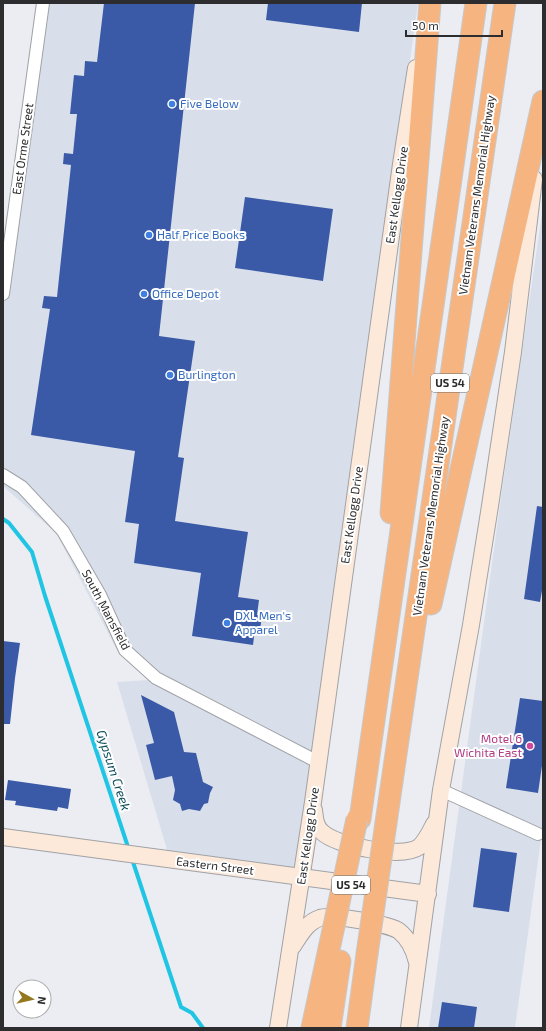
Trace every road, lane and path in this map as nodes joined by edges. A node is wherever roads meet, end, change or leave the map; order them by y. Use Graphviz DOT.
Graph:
graph roads {
  1 [pos="43,3"];
  2 [pos="427,3"];
  3 [pos="430,3"];
  4 [pos="476,3"];
  5 [pos="505,3"];
  6 [pos="543,101"];
  7 [pos="543,114"];
  8 [pos="539,181"];
  9 [pos="3,294"];
  10 [pos="3,475"];
  11 [pos="376,701"];
  12 [pos="318,762"];
  13 [pos="396,762"];
  14 [pos="441,790"];
  15 [pos="313,802"];
  16 [pos="438,816"];
  17 [pos="538,834"];
  18 [pos="3,837"];
  19 [pos="302,877"];
  20 [pos="428,894"];
  21 [pos="291,949"];
  22 [pos="335,950"];
  23 [pos="418,966"];
  24 [pos="278,1028"];
  25 [pos="312,1028"];
  26 [pos="330,1028"];
  27 [pos="358,1028"];
  28 [pos="409,1028"];
  1 -- 9 [label="street, East Orme Street"];
  2 -- 12 [label="main road, East Kellogg Drive"];
  3 -- 11 [label="highway"];
  4 -- 11 [label="highway, US 54"];
  5 -- 13 [label="highway, Vietnam Veterans Memorial Highway / US 54"];
  6 -- 13 [label="highway"];
  7 -- 8 [label="main road"];
  8 -- 14 [label="main road"];
  10 -- 12 [label="street, South Mansfield"];
  11 -- 22 [label="highway, US 54"];
  12 -- 15 [label="main road, East Kellogg Drive"];
  13 -- 27 [label="highway, Vietnam Veterans Memorial Highway / US 54, bridge"];
  14 -- 16 [label="main road"];
  14 -- 17 [label="street"];
  15 -- 16 [label="main road"];
  15 -- 19 [label="main road, East Kellogg Drive"];
  16 -- 20 [label="main road"];
  18 -- 19 [label="main road, Eastern Street"];
  19 -- 20 [label="main road, Eastern Street"];
  19 -- 21 [label="main road, East Kellogg Drive"];
  20 -- 23 [label="main road"];
  21 -- 23 [label="main road"];
  21 -- 24 [label="main road, East Kellogg Drive"];
  22 -- 25 [label="highway"];
  22 -- 26 [label="highway, US 54"];
  23 -- 28 [label="main road"];
}
